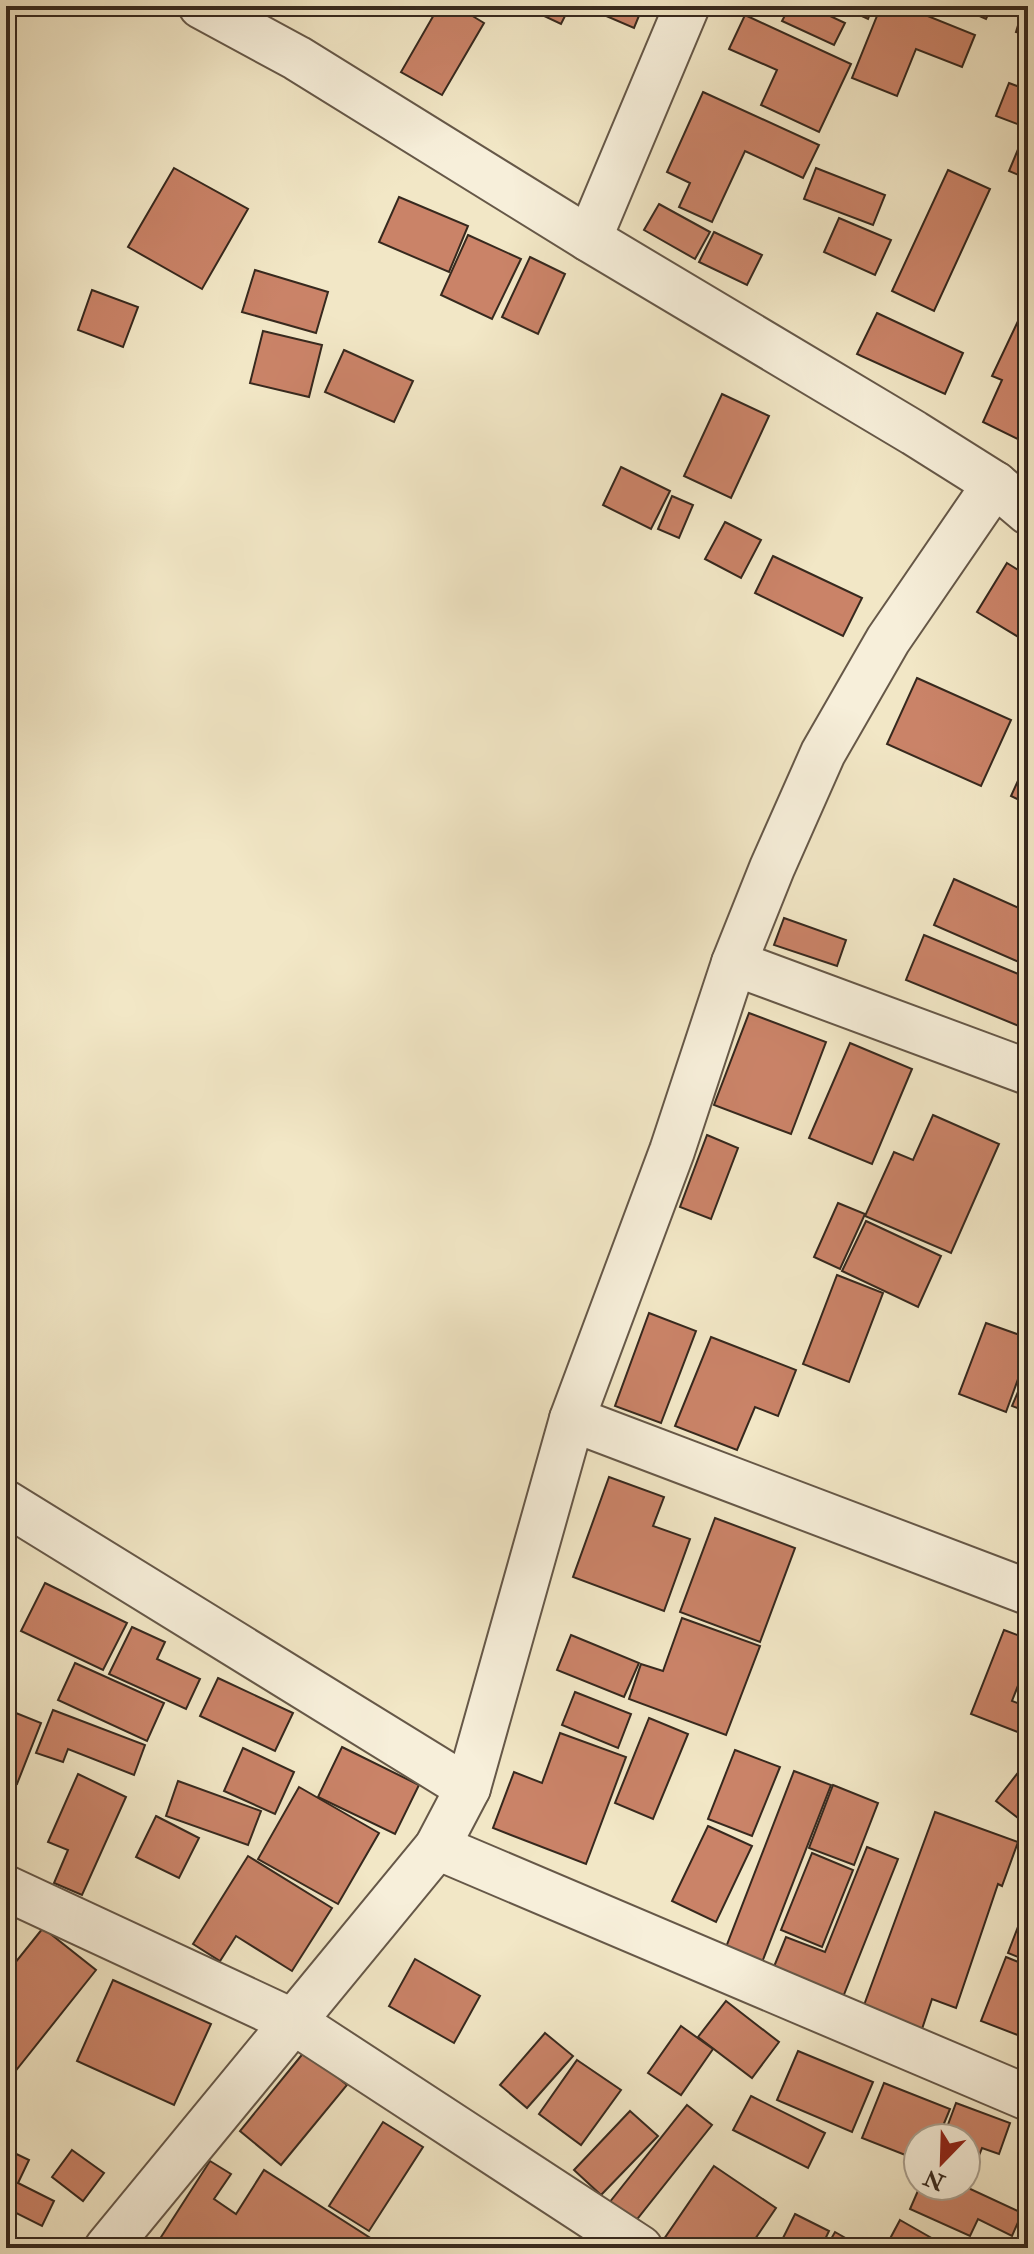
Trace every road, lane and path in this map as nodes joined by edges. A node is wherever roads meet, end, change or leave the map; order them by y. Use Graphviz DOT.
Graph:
graph roads {
  1 [pos="201,6"];
  2 [pos="687,6"];
  3 [pos="589,239"];
  4 [pos="995,484"];
  5 [pos="1028,512"];
  6 [pos="734,963"];
  7 [pos="1028,1072"];
  8 [pos="572,1419"];
  9 [pos="6,1503"];
  10 [pos="1028,1592"];
  11 [pos="468,1788"];
  12 [pos="437,1847"];
  13 [pos="6,1888"];
  14 [pos="294,2022"];
  15 [pos="1028,2098"];
  16 [pos="107,2248"];
  17 [pos="640,2248"];
  1 -- 3 [label="street"];
  2 -- 3 [label="street"];
  3 -- 4 [label="street"];
  4 -- 5 [label="street"];
  4 -- 6 [label="street"];
  6 -- 7 [label="street"];
  6 -- 8 [label="street"];
  8 -- 10 [label="street"];
  8 -- 11 [label="street"];
  9 -- 11 [label="street"];
  11 -- 12 [label="street"];
  12 -- 14 [label="street"];
  12 -- 15 [label="street"];
  13 -- 14 [label="street"];
  14 -- 16 [label="street"];
  14 -- 17 [label="street"];
}
